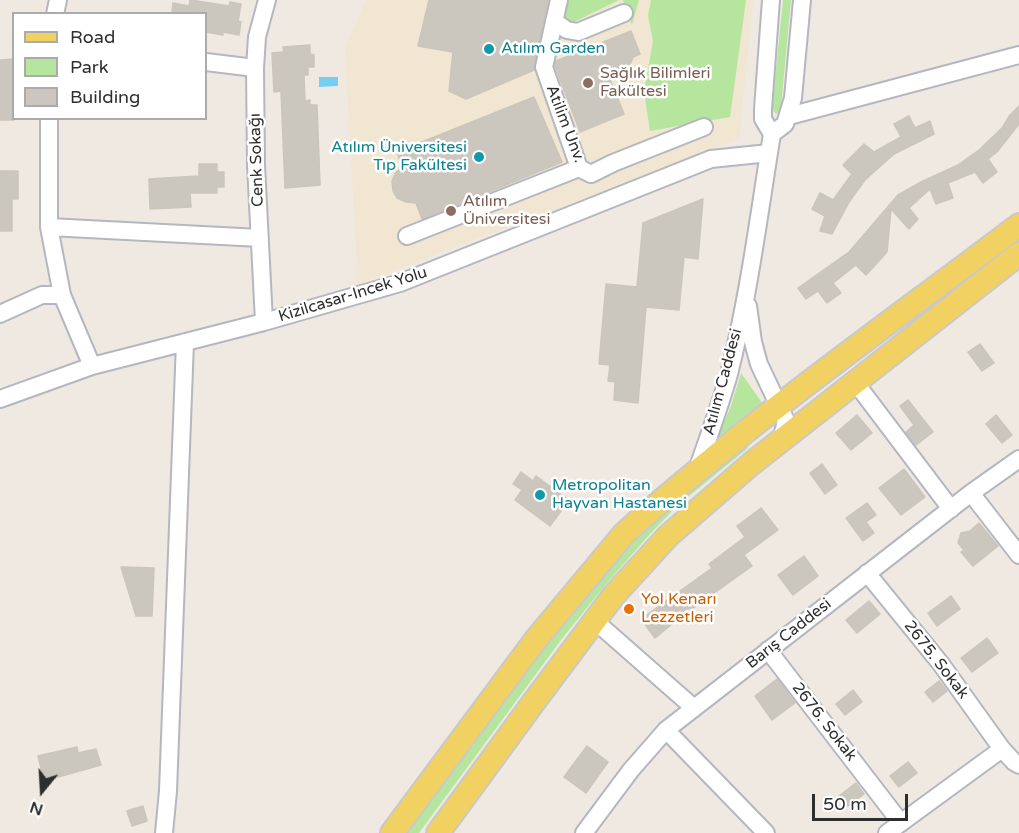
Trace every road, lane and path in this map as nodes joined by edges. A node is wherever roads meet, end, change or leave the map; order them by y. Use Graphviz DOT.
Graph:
graph roads {
  1 [pos="267,0"];
  2 [pos="559,0"];
  3 [pos="771,0"];
  4 [pos="802,0"];
  5 [pos="624,13"];
  6 [pos="554,21"];
  7 [pos="1019,55"];
  8 [pos="207,62"];
  9 [pos="255,68"];
  10 [pos="789,116"];
  11 [pos="49,120"];
  12 [pos="704,127"];
  13 [pos="772,134"];
  14 [pos="769,153"];
  15 [pos="579,168"];
  16 [pos="1019,225"];
  17 [pos="49,227"];
  18 [pos="407,236"];
  19 [pos="260,238"];
  20 [pos="1019,254"];
  21 [pos="746,293"];
  22 [pos="62,295"];
  23 [pos="0,314"];
  24 [pos="264,322"];
  25 [pos="185,342"];
  26 [pos="92,366"];
  27 [pos="855,382"];
  28 [pos="0,399"];
  29 [pos="779,405"];
  30 [pos="781,441"];
  31 [pos="1019,459"];
  32 [pos="697,470"];
  33 [pos="971,493"];
  34 [pos="951,509"];
  35 [pos="1019,555"];
  36 [pos="867,573"];
  37 [pos="595,621"];
  38 [pos="768,650"];
  39 [pos="694,708"];
  40 [pos="666,730"];
  41 [pos="1002,749"];
  42 [pos="1019,765"];
  43 [pos="901,823"];
  44 [pos="164,833"];
  45 [pos="392,833"];
  46 [pos="438,833"];
  47 [pos="584,833"];
  48 [pos="766,833"];
  49 [pos="887,833"];
  1 -- 9 [label="street, Cenk Sokağı"];
  2 -- 6 [label="street, Atilim Unv."];
  3 -- 13 [label="street"];
  4 -- 10 [label="street"];
  5 -- 6 [label="street"];
  6 -- 15 [label="street, Atilim Unv."];
  7 -- 10 [label="street"];
  8 -- 9 [label="street"];
  9 -- 19 [label="street, Cenk Sokağı"];
  10 -- 13 [label="street"];
  11 -- 17 [label="street"];
  12 -- 15 [label="street, Atilim Unv."];
  13 -- 14 [label="street, Atılım Caddesi"];
  14 -- 21 [label="street, Atılım Caddesi"];
  14 -- 24 [label="street, Kizilcasar-Incek Yolu"];
  15 -- 18 [label="street"];
  16 -- 29 [label="main road"];
  17 -- 19 [label="street"];
  17 -- 22 [label="street"];
  19 -- 24 [label="street, Cenk Sokağı"];
  20 -- 27 [label="main road"];
  21 -- 29 [label="street, Atılım Caddesi"];
  21 -- 32 [label="street, Atılım Caddesi"];
  22 -- 23 [label="street"];
  22 -- 26 [label="street"];
  24 -- 25 [label="street, Kizilcasar-Incek Yolu"];
  25 -- 26 [label="street, Kizilcasar-Incek Yolu"];
  25 -- 44 [label="street"];
  26 -- 28 [label="street, Kizilcasar-Incek Yolu"];
  27 -- 30 [label="main road"];
  27 -- 34 [label="street"];
  29 -- 30 [label="street, Atılım Caddesi"];
  29 -- 32 [label="main road"];
  30 -- 37 [label="main road"];
  31 -- 33 [label="street, Barış Caddesi"];
  32 -- 45 [label="main road"];
  33 -- 34 [label="street, Barış Caddesi"];
  33 -- 35 [label="street"];
  34 -- 36 [label="street, Barış Caddesi"];
  36 -- 38 [label="street, Barış Caddesi"];
  36 -- 41 [label="street, 2675. Sokak"];
  37 -- 39 [label="street"];
  37 -- 46 [label="main road"];
  38 -- 39 [label="street, Barış Caddesi"];
  38 -- 43 [label="street, 2676. Sokak"];
  39 -- 40 [label="street, Barış Caddesi"];
  40 -- 47 [label="street, Barış Caddesi"];
  40 -- 48 [label="street"];
  41 -- 42 [label="street, 2675. Sokak"];
  41 -- 43 [label="street"];
  43 -- 49 [label="street"];
}
